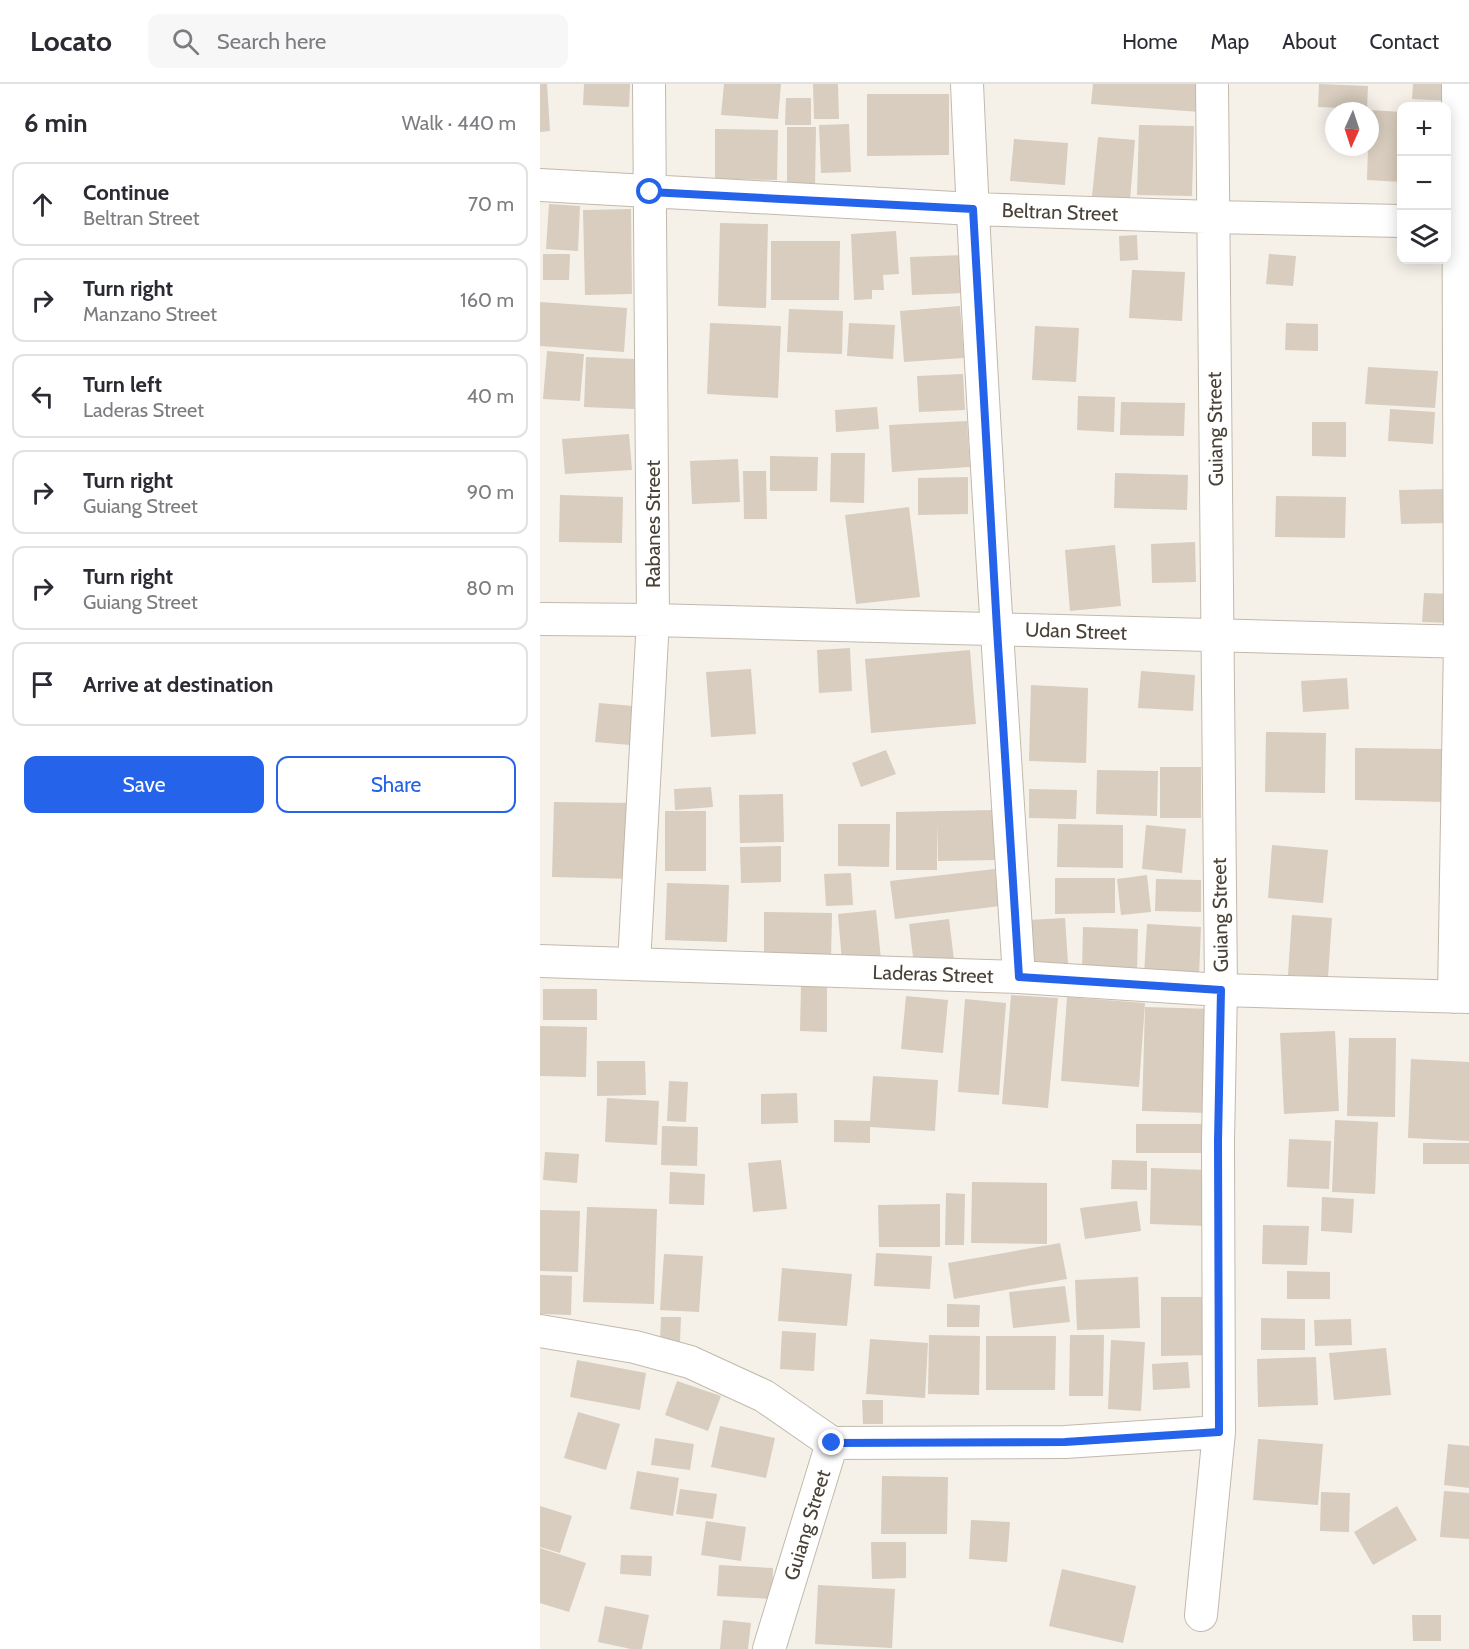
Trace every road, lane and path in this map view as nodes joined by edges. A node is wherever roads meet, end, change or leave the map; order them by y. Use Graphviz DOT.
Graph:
graph roads {
  1 [pos="649,84"];
  2 [pos="967,84"];
  3 [pos="1212,84"];
  4 [pos="1458,84"];
  5 [pos="540,185"];
  6 [pos="650,192"];
  7 [pos="973,209"];
  8 [pos="1213,217"];
  9 [pos="1397,221"];
  10 [pos="1458,223"];
  11 [pos="540,619"];
  12 [pos="653,620"];
  13 [pos="997,629"];
  14 [pos="1217,636"];
  15 [pos="1464,642"];
  16 [pos="540,961"];
  17 [pos="634,963"];
  18 [pos="1019,977"];
  19 [pos="1221,990"];
  20 [pos="1462,997"];
  21 [pos="540,1331"];
  22 [pos="1219,1432"];
  23 [pos="832,1443"];
  24 [pos="1201,1615"];
  25 [pos="769,1649"];
  1 -- 6 [label="street, Rabanes Street"];
  2 -- 7 [label="street"];
  3 -- 8 [label="street, Guiang Street"];
  4 -- 10 [label="street"];
  5 -- 6 [label="street, Beltran Street"];
  6 -- 7 [label="street, Beltran Street"];
  6 -- 12 [label="street, Rabanes Street"];
  7 -- 8 [label="street, Beltran Street"];
  7 -- 13 [label="street"];
  8 -- 9 [label="street, Beltran Street"];
  8 -- 14 [label="street, Guiang Street"];
  10 -- 15 [label="street"];
  11 -- 12 [label="street, Udan Street"];
  12 -- 13 [label="street, Udan Street"];
  12 -- 17 [label="street, Rabanes Street"];
  13 -- 14 [label="street, Udan Street"];
  13 -- 18 [label="street"];
  14 -- 15 [label="street, Udan Street"];
  14 -- 19 [label="street, Guiang Street"];
  15 -- 20 [label="street"];
  16 -- 17 [label="street, Laderas Street"];
  17 -- 18 [label="street, Laderas Street"];
  18 -- 19 [label="street, Laderas Street"];
  19 -- 20 [label="street, Laderas Street"];
  19 -- 22 [label="street, Guiang Street"];
  21 -- 23 [label="street"];
  22 -- 23 [label="street, Guiang Street"];
  22 -- 24 [label="street"];
  23 -- 25 [label="street, Guiang Street"];
}
